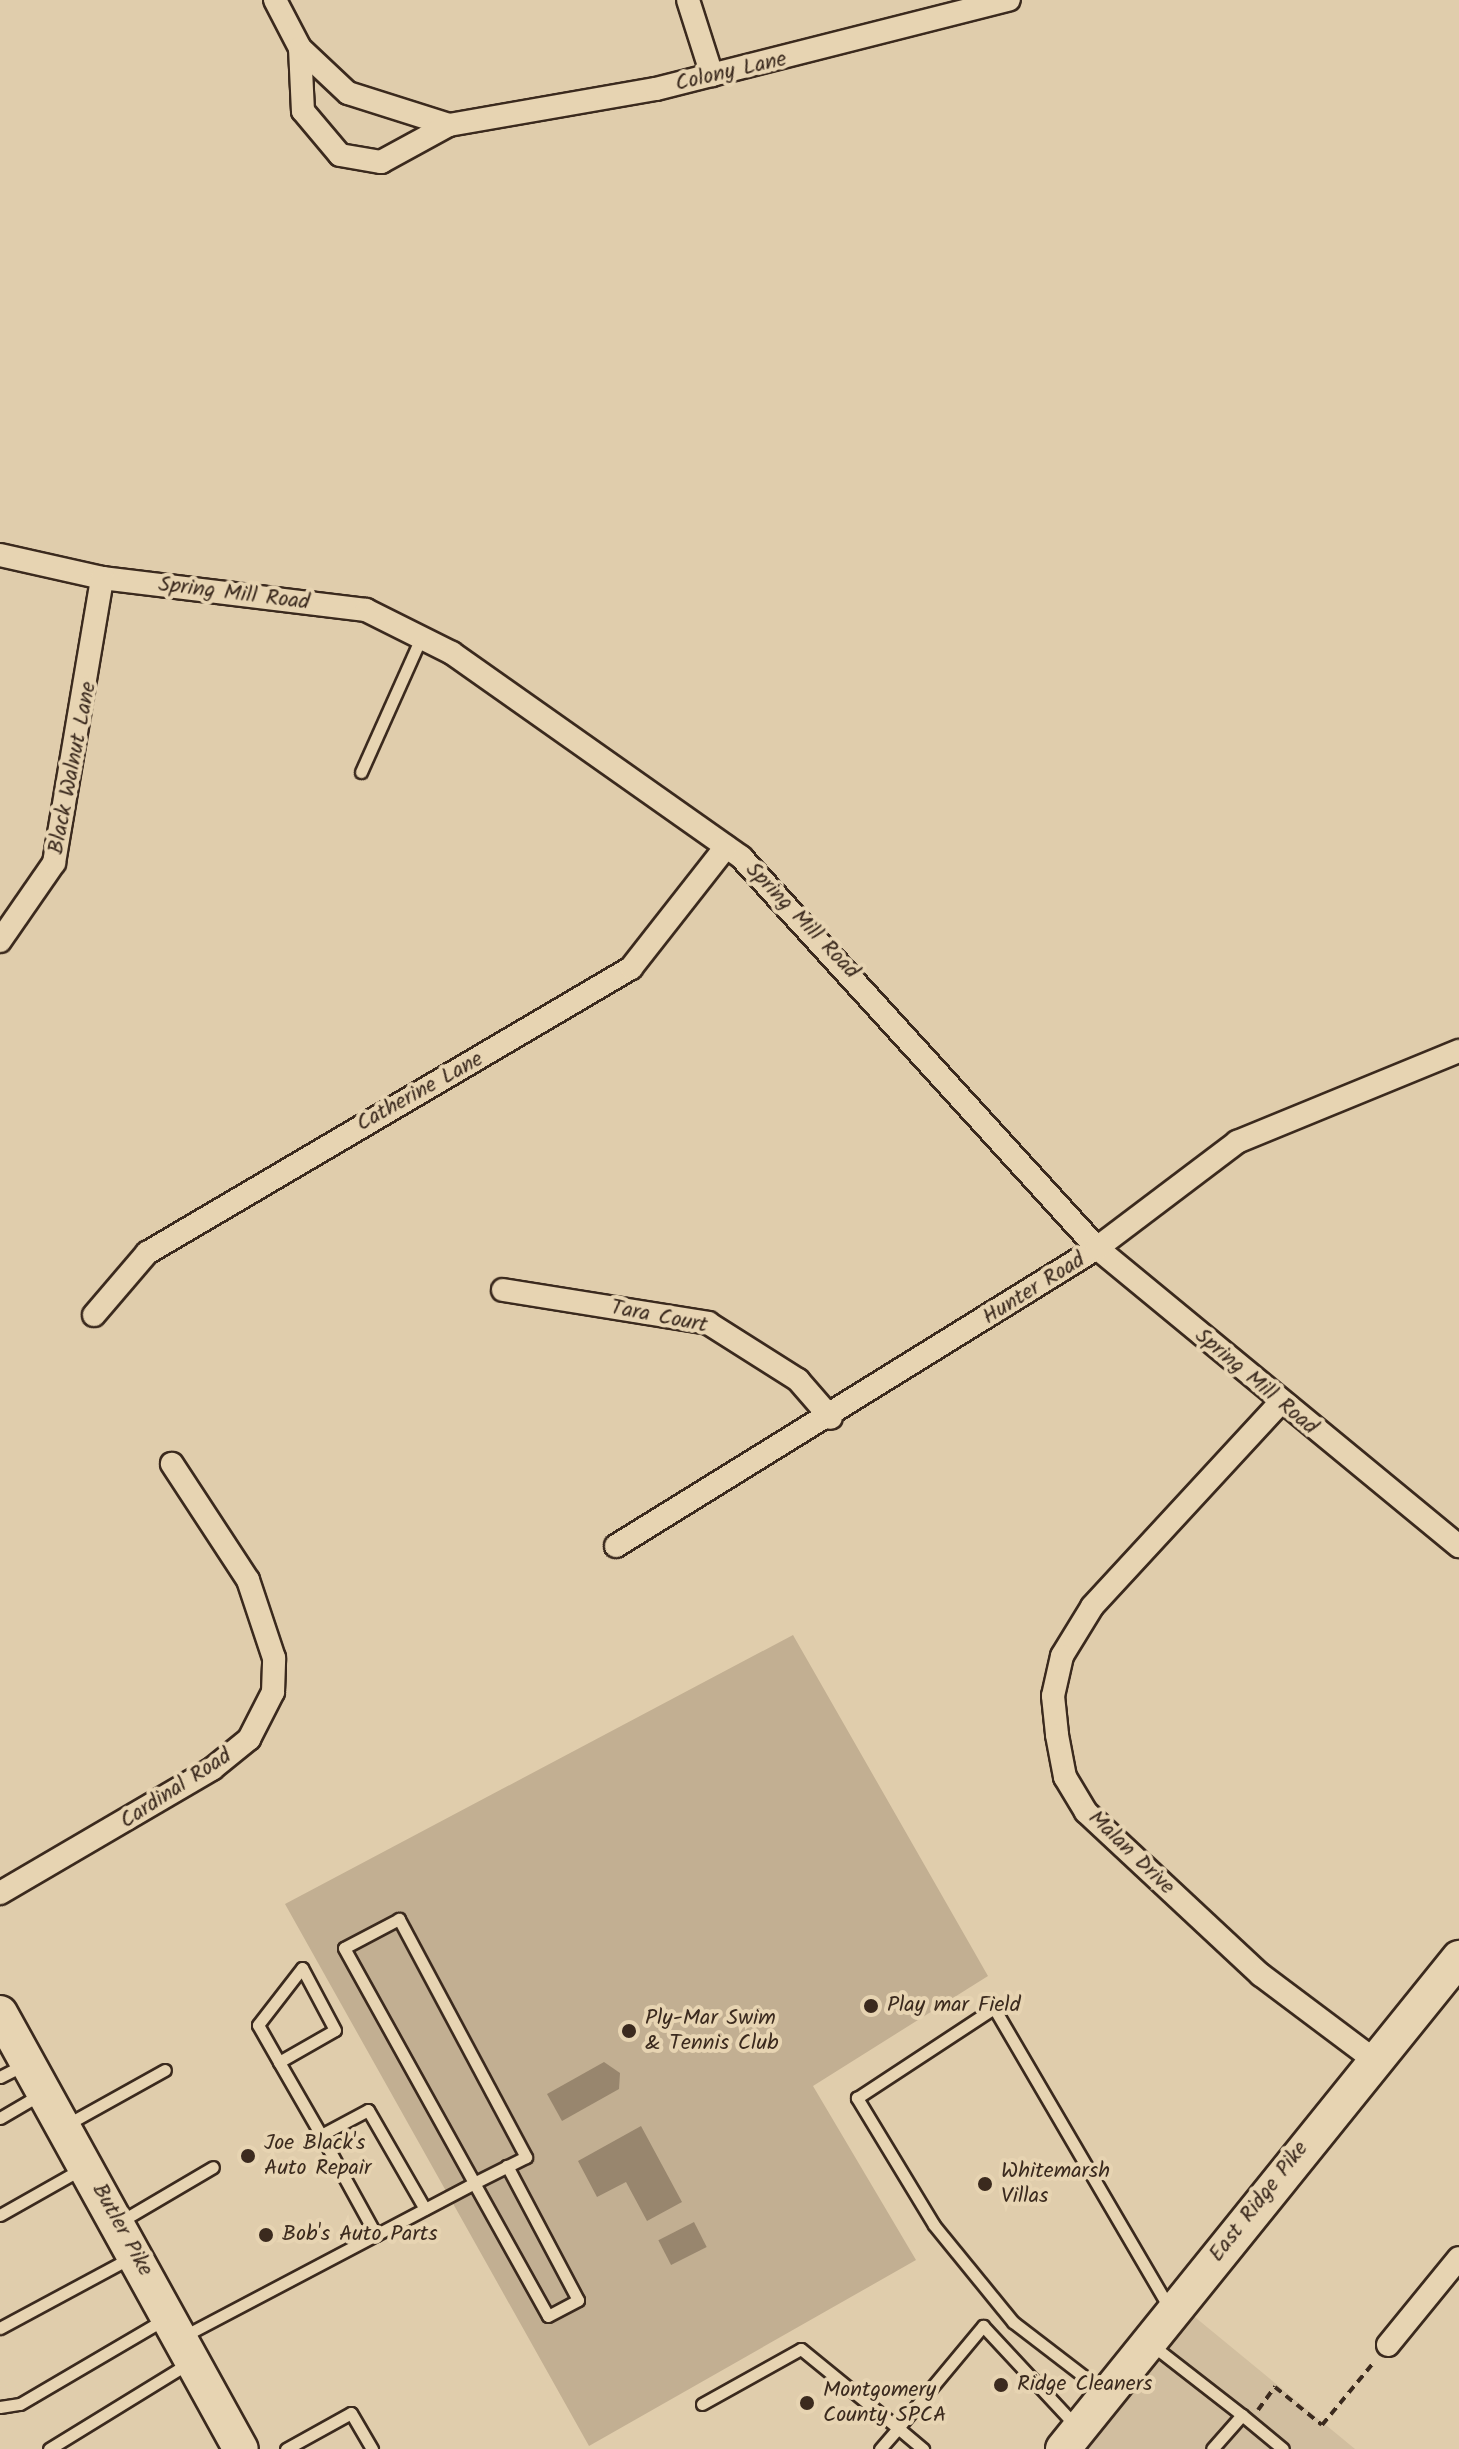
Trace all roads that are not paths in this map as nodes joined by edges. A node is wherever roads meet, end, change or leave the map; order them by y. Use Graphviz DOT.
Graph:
graph roads {
  1 [pos="275,0"];
  2 [pos="688,0"];
  3 [pos="1009,0"];
  4 [pos="300,48"];
  5 [pos="712,75"];
  6 [pos="449,125"];
  7 [pos="0,555"];
  8 [pos="102,578"];
  9 [pos="421,638"];
  10 [pos="361,772"];
  11 [pos="726,847"];
  12 [pos="0,941"];
  13 [pos="1459,1051"];
  14 [pos="1097,1248"];
  15 [pos="503,1290"];
  16 [pos="94,1315"];
  17 [pos="1280,1403"];
  18 [pos="831,1418"];
  19 [pos="172,1464"];
  20 [pos="616,1546"];
  21 [pos="1459,1546"];
  22 [pos="0,1893"];
  23 [pos="1459,1958"];
  24 [pos="0,2013"];
  25 [pos="1373,2059"];
  26 [pos="279,2062"];
  27 [pos="165,2070"];
  28 [pos="25,2077"];
  29 [pos="0,2118"];
  30 [pos="65,2126"];
  31 [pos="321,2135"];
  32 [pos="87,2166"];
  33 [pos="507,2166"];
  34 [pos="213,2167"];
  35 [pos="474,2183"];
  36 [pos="425,2209"];
  37 [pos="0,2215"];
  38 [pos="118,2223"];
  39 [pos="376,2235"];
  40 [pos="135,2255"];
  41 [pos="1459,2258"];
  42 [pos="1172,2313"];
  43 [pos="0,2328"];
  44 [pos="181,2338"];
  45 [pos="1148,2342"];
  46 [pos="1388,2345"];
  47 [pos="1107,2394"];
  48 [pos="702,2404"];
  49 [pos="0,2407"];
  50 [pos="1246,2418"];
  51 [pos="898,2428"];
  52 [pos="1071,2439"];
  53 [pos="49,2449"];
  54 [pos="241,2449"];
  55 [pos="286,2449"];
  56 [pos="372,2449"];
  57 [pos="880,2449"];
  58 [pos="923,2449"];
  59 [pos="1212,2449"];
  60 [pos="1283,2449"];
  1 -- 4 [label="street, Colony Lane"];
  2 -- 5 [label="street"];
  3 -- 5 [label="street, Colony Lane"];
  4 -- 6 [label="street, Colony Lane"];
  4 -- 6 [label="street, Colony Lane"];
  5 -- 6 [label="street, Colony Lane"];
  7 -- 8 [label="street, Spring Mill Road"];
  8 -- 9 [label="street, Spring Mill Road"];
  8 -- 12 [label="street, Black Walnut Lane"];
  9 -- 10 [label="lane"];
  9 -- 11 [label="street, Spring Mill Road"];
  11 -- 14 [label="street, Spring Mill Road"];
  11 -- 16 [label="street, Catherine Lane"];
  13 -- 14 [label="street, Hunter Road"];
  14 -- 17 [label="street, Spring Mill Road"];
  14 -- 18 [label="street, Hunter Road"];
  15 -- 18 [label="street, Tara Court"];
  17 -- 21 [label="street, Spring Mill Road"];
  17 -- 25 [label="street, Malan Drive"];
  18 -- 20 [label="street, Hunter Road"];
  19 -- 22 [label="street, Cardinal Road"];
  23 -- 25 [label="main road, East Ridge Pike"];
  24 -- 28 [label="main road, Butler Pike"];
  25 -- 42 [label="main road, East Ridge Pike"];
  26 -- 26 [label="lane"];
  26 -- 31 [label="lane"];
  27 -- 30 [label="lane"];
  28 -- 29 [label="lane"];
  28 -- 30 [label="main road, Butler Pike"];
  30 -- 32 [label="main road, Butler Pike"];
  31 -- 36 [label="lane"];
  31 -- 39 [label="lane"];
  32 -- 37 [label="lane"];
  32 -- 38 [label="main road, Butler Pike"];
  33 -- 35 [label="lane"];
  33 -- 35 [label="lane"];
  33 -- 35 [label="lane"];
  34 -- 38 [label="lane"];
  35 -- 36 [label="lane"];
  36 -- 39 [label="lane"];
  38 -- 40 [label="main road, Butler Pike"];
  39 -- 44 [label="lane"];
  40 -- 43 [label="lane"];
  40 -- 44 [label="main road, Butler Pike"];
  41 -- 46 [label="street"];
  42 -- 45 [label="main road, East Ridge Pike"];
  42 -- 47 [label="lane"];
  44 -- 49 [label="lane"];
  44 -- 53 [label="lane"];
  44 -- 54 [label="main road, Butler Pike"];
  45 -- 47 [label="main road, East Ridge Pike"];
  45 -- 50 [label="lane"];
  47 -- 52 [label="main road, East Ridge Pike"];
  48 -- 51 [label="lane"];
  50 -- 59 [label="lane"];
  50 -- 60 [label="lane"];
  51 -- 52 [label="lane"];
  51 -- 57 [label="lane"];
  51 -- 58 [label="lane"];
  55 -- 56 [label="lane"];
}
